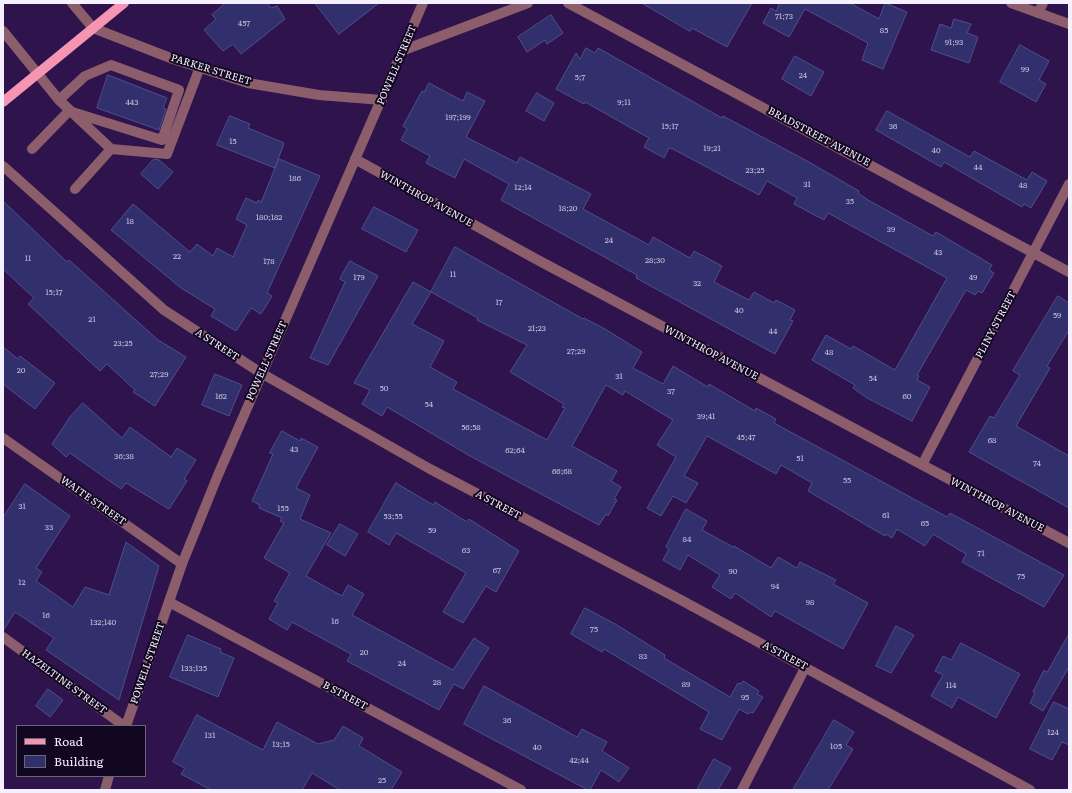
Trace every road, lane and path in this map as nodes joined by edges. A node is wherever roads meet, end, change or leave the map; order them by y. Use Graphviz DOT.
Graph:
graph roads {
  1 [pos="72,3"];
  2 [pos="124,3"];
  3 [pos="423,3"];
  4 [pos="528,3"];
  5 [pos="568,3"];
  6 [pos="1011,3"];
  7 [pos="1043,3"];
  8 [pos="1038,13"];
  9 [pos="1069,24"];
  10 [pos="93,28"];
  11 [pos="3,31"];
  12 [pos="404,50"];
  13 [pos="200,68"];
  14 [pos="37,75"];
  15 [pos="59,100"];
  16 [pos="382,100"];
  17 [pos="3,102"];
  18 [pos="70,111"];
  19 [pos="32,149"];
  20 [pos="111,149"];
  21 [pos="355,159"];
  22 [pos="3,166"];
  23 [pos="1069,184"];
  24 [pos="75,189"];
  25 [pos="1033,252"];
  26 [pos="1069,272"];
  27 [pos="261,373"];
  28 [pos="3,438"];
  29 [pos="922,465"];
  30 [pos="1069,543"];
  31 [pos="182,564"];
  32 [pos="169,602"];
  33 [pos="3,637"];
  34 [pos="805,668"];
  35 [pos="124,725"];
  36 [pos="125,725"];
  37 [pos="109,777"];
  38 [pos="105,790"];
  39 [pos="521,790"];
  40 [pos="742,790"];
  41 [pos="1030,790"];
  1 -- 10 [label="street"];
  2 -- 10 [label="main road"];
  3 -- 12 [label="street, POWELL STREET"];
  4 -- 12 [label="street"];
  5 -- 25 [label="street, BRADSTREET AVENUE"];
  6 -- 8 [label="street"];
  7 -- 8 [label="street"];
  8 -- 9 [label="street"];
  10 -- 13 [label="street, PARKER STREET"];
  10 -- 14 [label="main road"];
  11 -- 14 [label="street"];
  12 -- 16 [label="street, POWELL STREET"];
  13 -- 16 [label="street, PARKER STREET"];
  13 -- 20 [label="street"];
  14 -- 15 [label="street"];
  14 -- 17 [label="main road"];
  15 -- 18 [label="street"];
  15 -- 18 [label="street"];
  16 -- 21 [label="street, POWELL STREET"];
  18 -- 19 [label="street"];
  18 -- 20 [label="street"];
  20 -- 24 [label="street"];
  21 -- 27 [label="street, POWELL STREET"];
  21 -- 29 [label="street, WINTHROP AVENUE"];
  22 -- 27 [label="street, A STREET"];
  23 -- 25 [label="street, PLINY STREET"];
  25 -- 26 [label="street, BRADSTREET AVENUE"];
  25 -- 29 [label="street, PLINY STREET"];
  27 -- 31 [label="street, POWELL STREET"];
  27 -- 34 [label="street, A STREET"];
  28 -- 31 [label="street, WAITE STREET"];
  29 -- 30 [label="street, WINTHROP AVENUE"];
  31 -- 32 [label="street, POWELL STREET"];
  32 -- 36 [label="street, POWELL STREET"];
  32 -- 39 [label="street, B STREET"];
  33 -- 35 [label="street, HAZELTINE STREET"];
  34 -- 40 [label="street"];
  34 -- 41 [label="street, A STREET"];
  37 -- 38 [label="street"];
}
